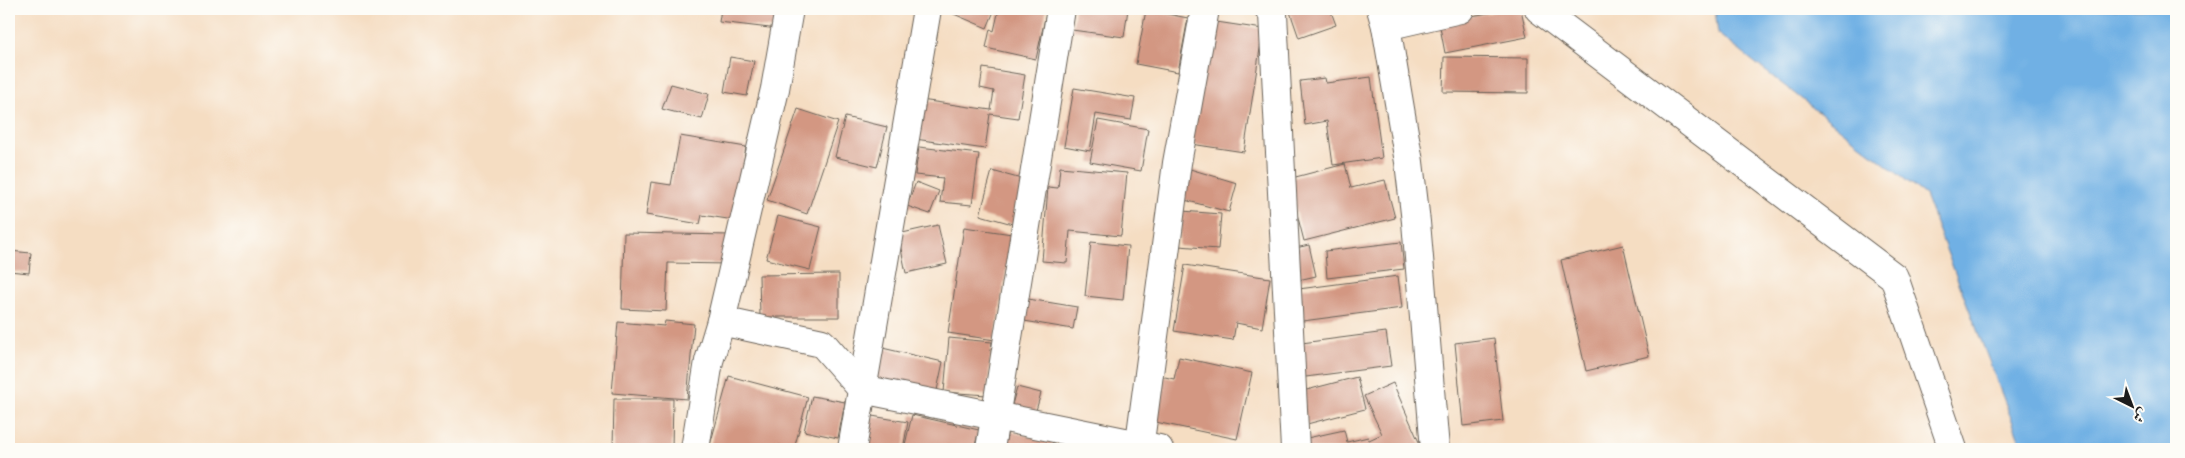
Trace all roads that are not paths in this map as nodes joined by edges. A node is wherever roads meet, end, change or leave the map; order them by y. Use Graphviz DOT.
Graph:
graph roads {
  1 [pos="789,9"];
  2 [pos="927,9"];
  3 [pos="1061,9"];
  4 [pos="1205,9"];
  5 [pos="1269,9"];
  6 [pos="1460,9"];
  7 [pos="1539,9"];
  8 [pos="1383,17"];
  9 [pos="720,321"];
  10 [pos="862,389"];
  11 [pos="996,416"];
  12 [pos="1146,448"];
  13 [pos="695,449"];
  14 [pos="852,449"];
  15 [pos="990,449"];
  16 [pos="1295,449"];
  17 [pos="1436,449"];
  18 [pos="1952,449"];
  1 -- 9 [label="street"];
  2 -- 10 [label="street"];
  3 -- 11 [label="street"];
  4 -- 12 [label="street"];
  5 -- 16 [label="street"];
  6 -- 8 [label="street"];
  7 -- 18 [label="street"];
  8 -- 17 [label="street"];
  9 -- 10 [label="street"];
  9 -- 13 [label="street"];
  10 -- 11 [label="street"];
  10 -- 14 [label="street"];
  11 -- 12 [label="street"];
  11 -- 15 [label="street"];
}
